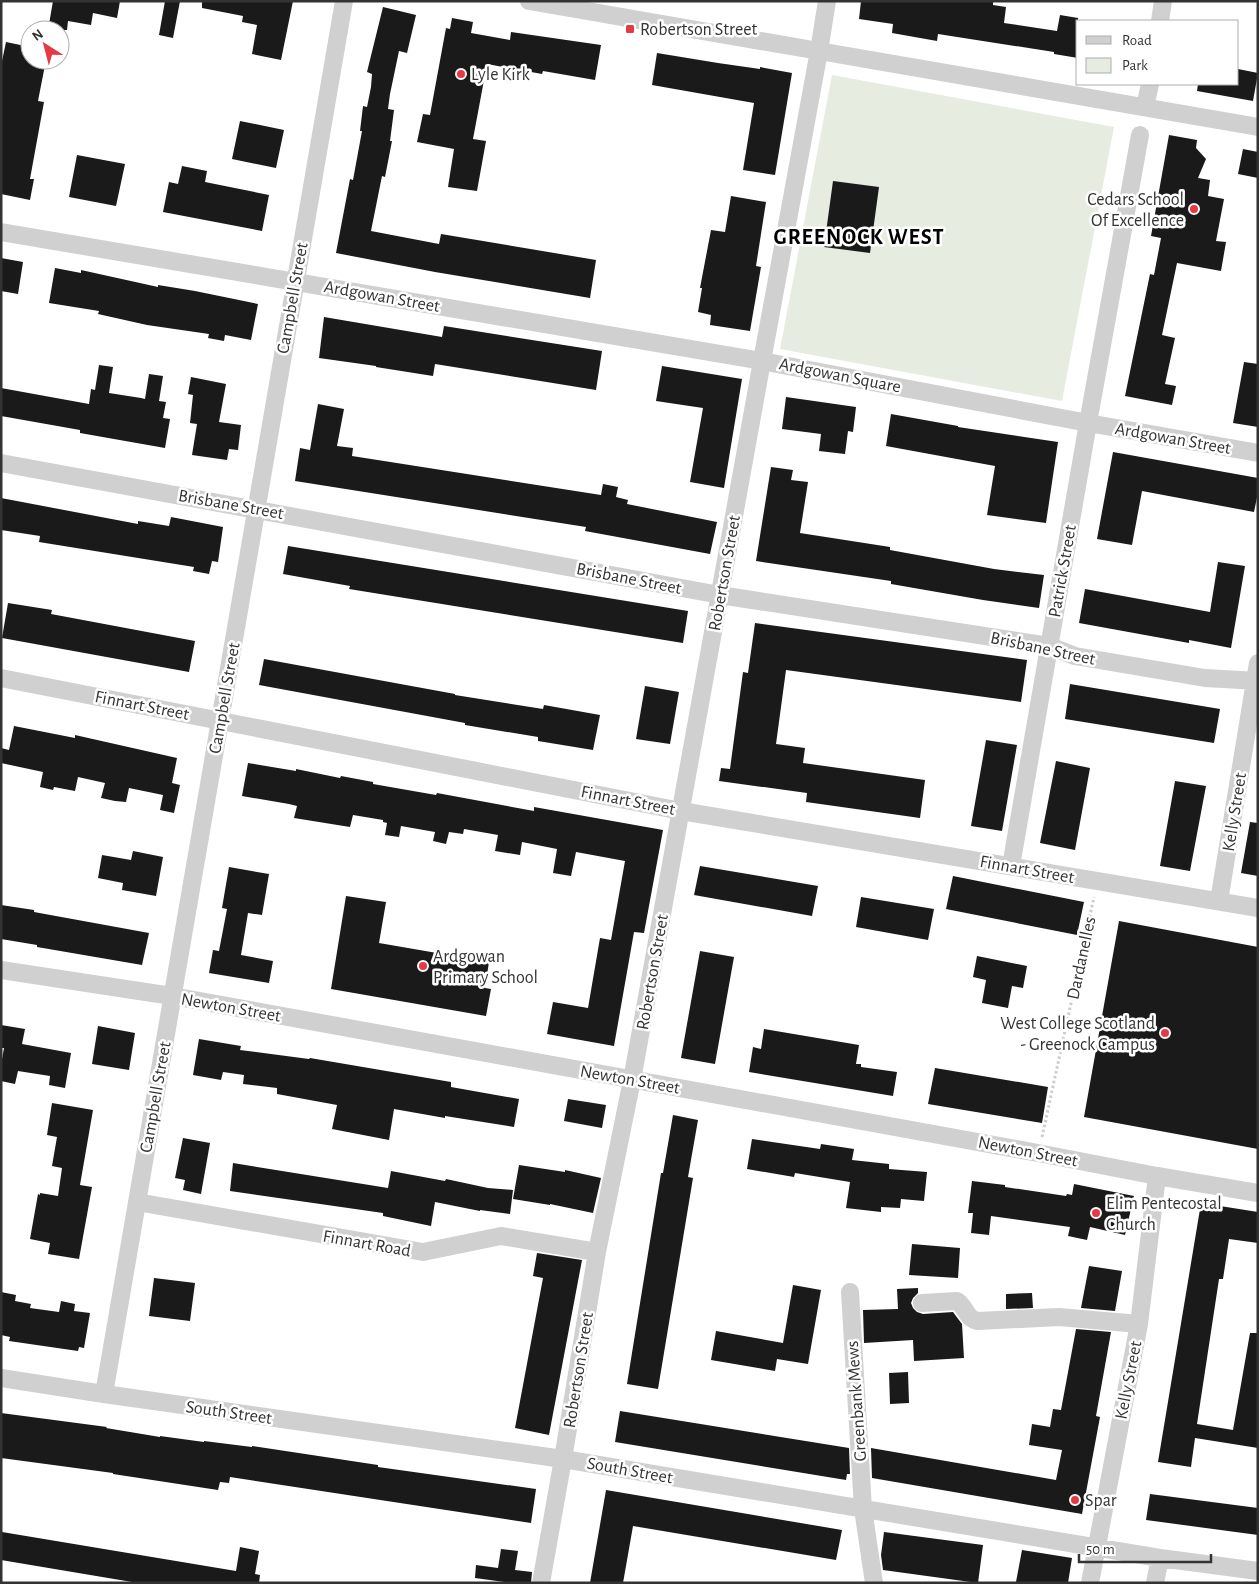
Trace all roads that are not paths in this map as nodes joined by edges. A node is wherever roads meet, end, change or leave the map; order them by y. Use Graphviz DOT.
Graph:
graph roads {
  1 [pos="344,1"];
  2 [pos="529,1"];
  3 [pos="827,1"];
  4 [pos="1163,1"];
  5 [pos="1160,20"];
  6 [pos="819,51"];
  7 [pos="1150,85"];
  8 [pos="1146,107"];
  9 [pos="1258,128"];
  10 [pos="1140,135"];
  11 [pos="1,232"];
  12 [pos="295,282"];
  13 [pos="762,360"];
  14 [pos="1088,423"];
  15 [pos="1258,453"];
  16 [pos="1,463"];
  17 [pos="256,509"];
  18 [pos="720,595"];
  19 [pos="1049,646"];
  20 [pos="1257,675"];
  21 [pos="1,678"];
  22 [pos="220,720"];
  23 [pos="681,811"];
  24 [pos="1011,866"];
  25 [pos="1219,901"];
  26 [pos="1258,908"];
  27 [pos="1,970"];
  28 [pos="172,996"];
  29 [pos="632,1080"];
  30 [pos="1157,1176"];
  31 [pos="1258,1193"];
  32 [pos="137,1202"];
  33 [pos="597,1252"];
  34 [pos="850,1292"];
  35 [pos="922,1303"];
  36 [pos="1139,1324"];
  37 [pos="1,1378"];
  38 [pos="104,1394"];
  39 [pos="564,1459"];
  40 [pos="863,1509"];
  41 [pos="1096,1546"];
  42 [pos="1160,1558"];
  43 [pos="1258,1572"];
  44 [pos="541,1583"];
  45 [pos="874,1583"];
  46 [pos="1090,1583"];
  47 [pos="1155,1583"];
  1 -- 12 [label="street, Campbell Street"];
  2 -- 6 [label="street"];
  3 -- 6 [label="street"];
  4 -- 5 [label="street"];
  6 -- 8 [label="street"];
  6 -- 13 [label="street, Ardgowan Square"];
  7 -- 8 [label="street"];
  8 -- 9 [label="street"];
  10 -- 14 [label="street"];
  11 -- 12 [label="street, Ardgowan Street"];
  12 -- 13 [label="street, Ardgowan Street"];
  12 -- 17 [label="street, Campbell Street"];
  13 -- 14 [label="street, Ardgowan Square"];
  13 -- 18 [label="street, Robertson Street"];
  14 -- 15 [label="street, Ardgowan Street"];
  14 -- 19 [label="street, Patrick Street"];
  16 -- 17 [label="street, Brisbane Street"];
  17 -- 18 [label="street, Brisbane Street"];
  17 -- 22 [label="street, Campbell Street"];
  18 -- 19 [label="street, Brisbane Street"];
  18 -- 23 [label="street, Robertson Street"];
  19 -- 20 [label="street, Brisbane Street"];
  19 -- 24 [label="street, Patrick Street"];
  20 -- 25 [label="street, Kelly Street"];
  21 -- 22 [label="street, Finnart Street"];
  22 -- 23 [label="street, Finnart Street"];
  22 -- 28 [label="street, Campbell Street"];
  23 -- 24 [label="street, Finnart Street"];
  23 -- 29 [label="street, Robertson Street"];
  24 -- 25 [label="street, Finnart Street"];
  25 -- 26 [label="street, Finnart Street"];
  27 -- 28 [label="street, Newton Street"];
  28 -- 29 [label="street, Newton Street"];
  28 -- 32 [label="street, Campbell Street"];
  29 -- 30 [label="street, Newton Street"];
  29 -- 33 [label="street, Robertson Street"];
  30 -- 31 [label="street, Newton Street"];
  30 -- 36 [label="street, Kelly Street"];
  32 -- 33 [label="street, Finnart Road"];
  32 -- 38 [label="street, Campbell Street"];
  33 -- 39 [label="street, Robertson Street"];
  34 -- 40 [label="street, Greenbank Mews"];
  35 -- 36 [label="street"];
  36 -- 41 [label="street, Kelly Street"];
  37 -- 38 [label="street, South Street"];
  38 -- 39 [label="street, South Street"];
  39 -- 40 [label="street, South Street"];
  39 -- 44 [label="street, Robertson Street"];
  40 -- 41 [label="street, South Street"];
  40 -- 45 [label="street, Greenbank Mews"];
  41 -- 42 [label="street, South Street"];
  41 -- 46 [label="street, Kelly Street"];
  42 -- 43 [label="street, South Street"];
  42 -- 47 [label="street"];
}
